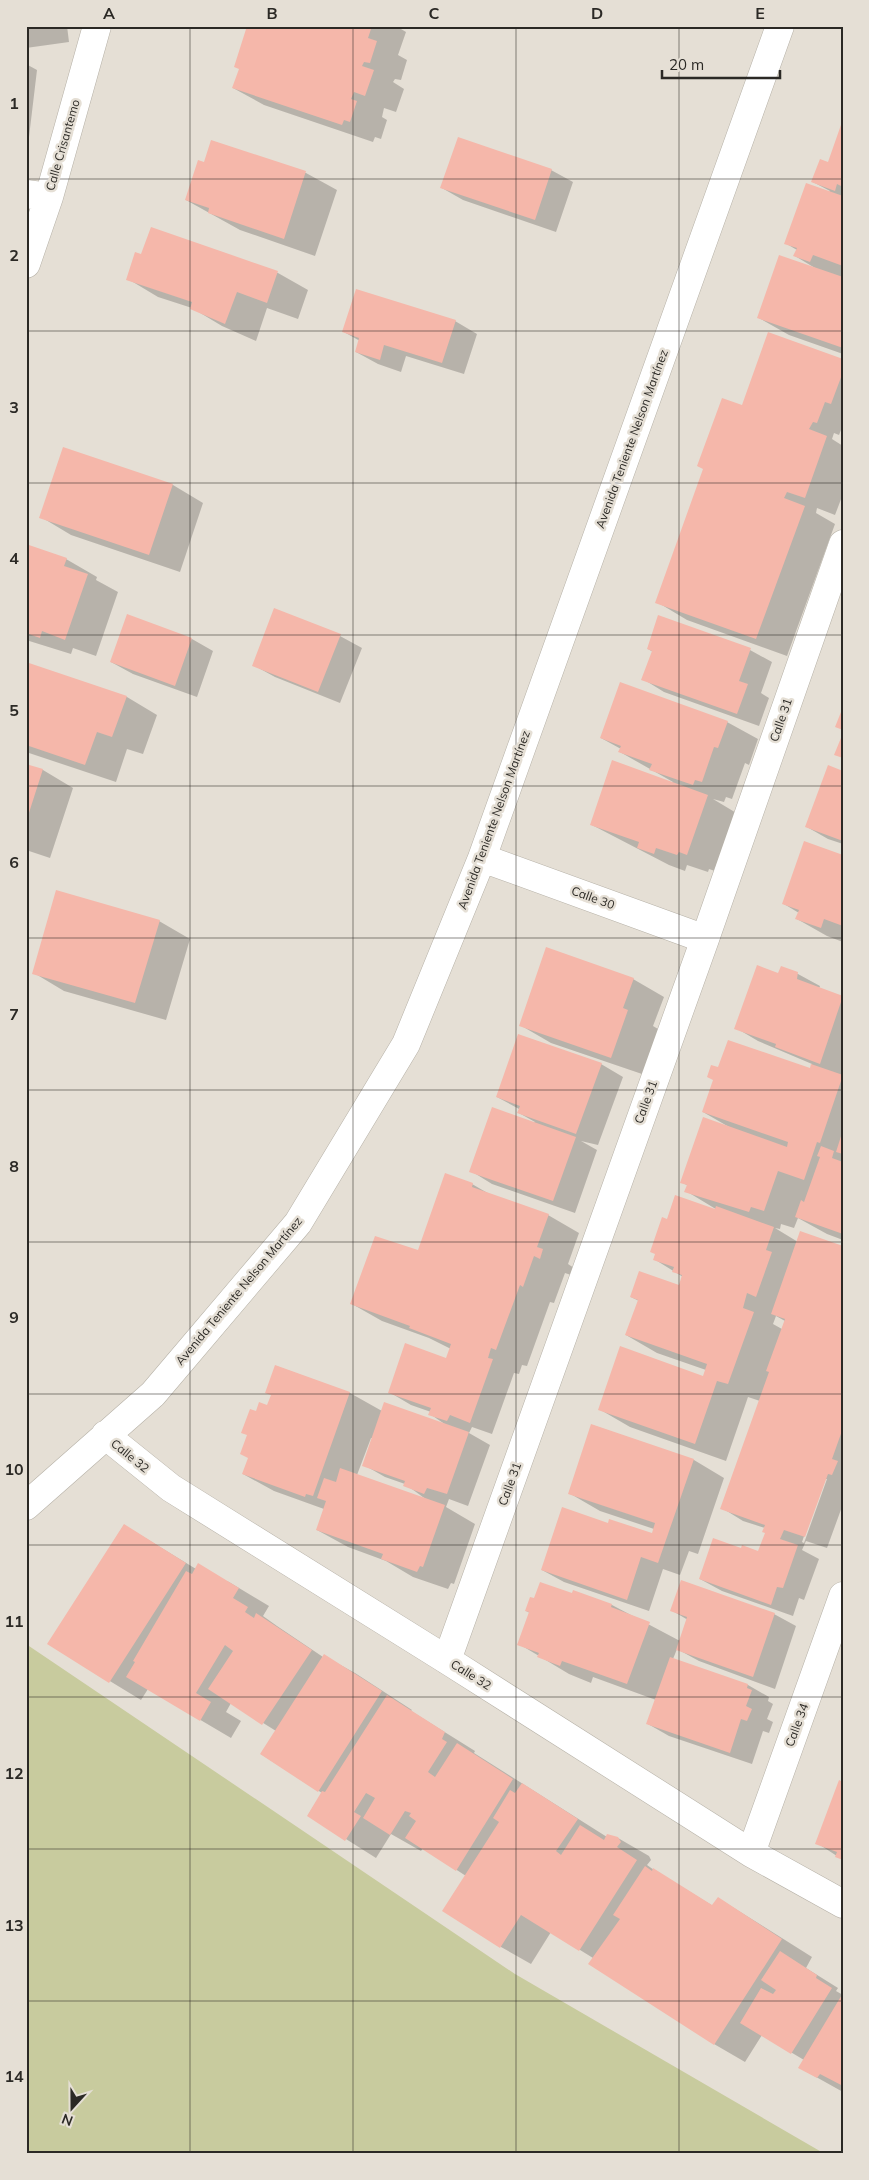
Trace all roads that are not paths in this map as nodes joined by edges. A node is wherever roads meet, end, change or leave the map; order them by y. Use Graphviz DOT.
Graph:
graph roads {
  1 [pos="97,26"];
  2 [pos="780,26"];
  3 [pos="37,195"];
  4 [pos="26,264"];
  5 [pos="843,544"];
  6 [pos="482,858"];
  7 [pos="705,939"];
  8 [pos="105,1436"];
  9 [pos="26,1506"];
  10 [pos="843,1596"];
  11 [pos="447,1660"];
  12 [pos="752,1853"];
  13 [pos="843,1904"];
  1 -- 3 [label="street, Calle Crisantemo"];
  2 -- 6 [label="street, Avenida Teniente Nelson Martínez"];
  3 -- 4 [label="street, Calle Crisantemo"];
  5 -- 7 [label="street, Calle 31"];
  6 -- 7 [label="street, Calle 30"];
  6 -- 8 [label="street, Avenida Teniente Nelson Martínez"];
  7 -- 11 [label="street, Calle 31"];
  8 -- 9 [label="street, Avenida Teniente Nelson Martínez"];
  8 -- 11 [label="street, Calle 32"];
  10 -- 12 [label="street, Calle 34"];
  11 -- 12 [label="street, Calle 32"];
  12 -- 13 [label="street, Calle 32"];
}
